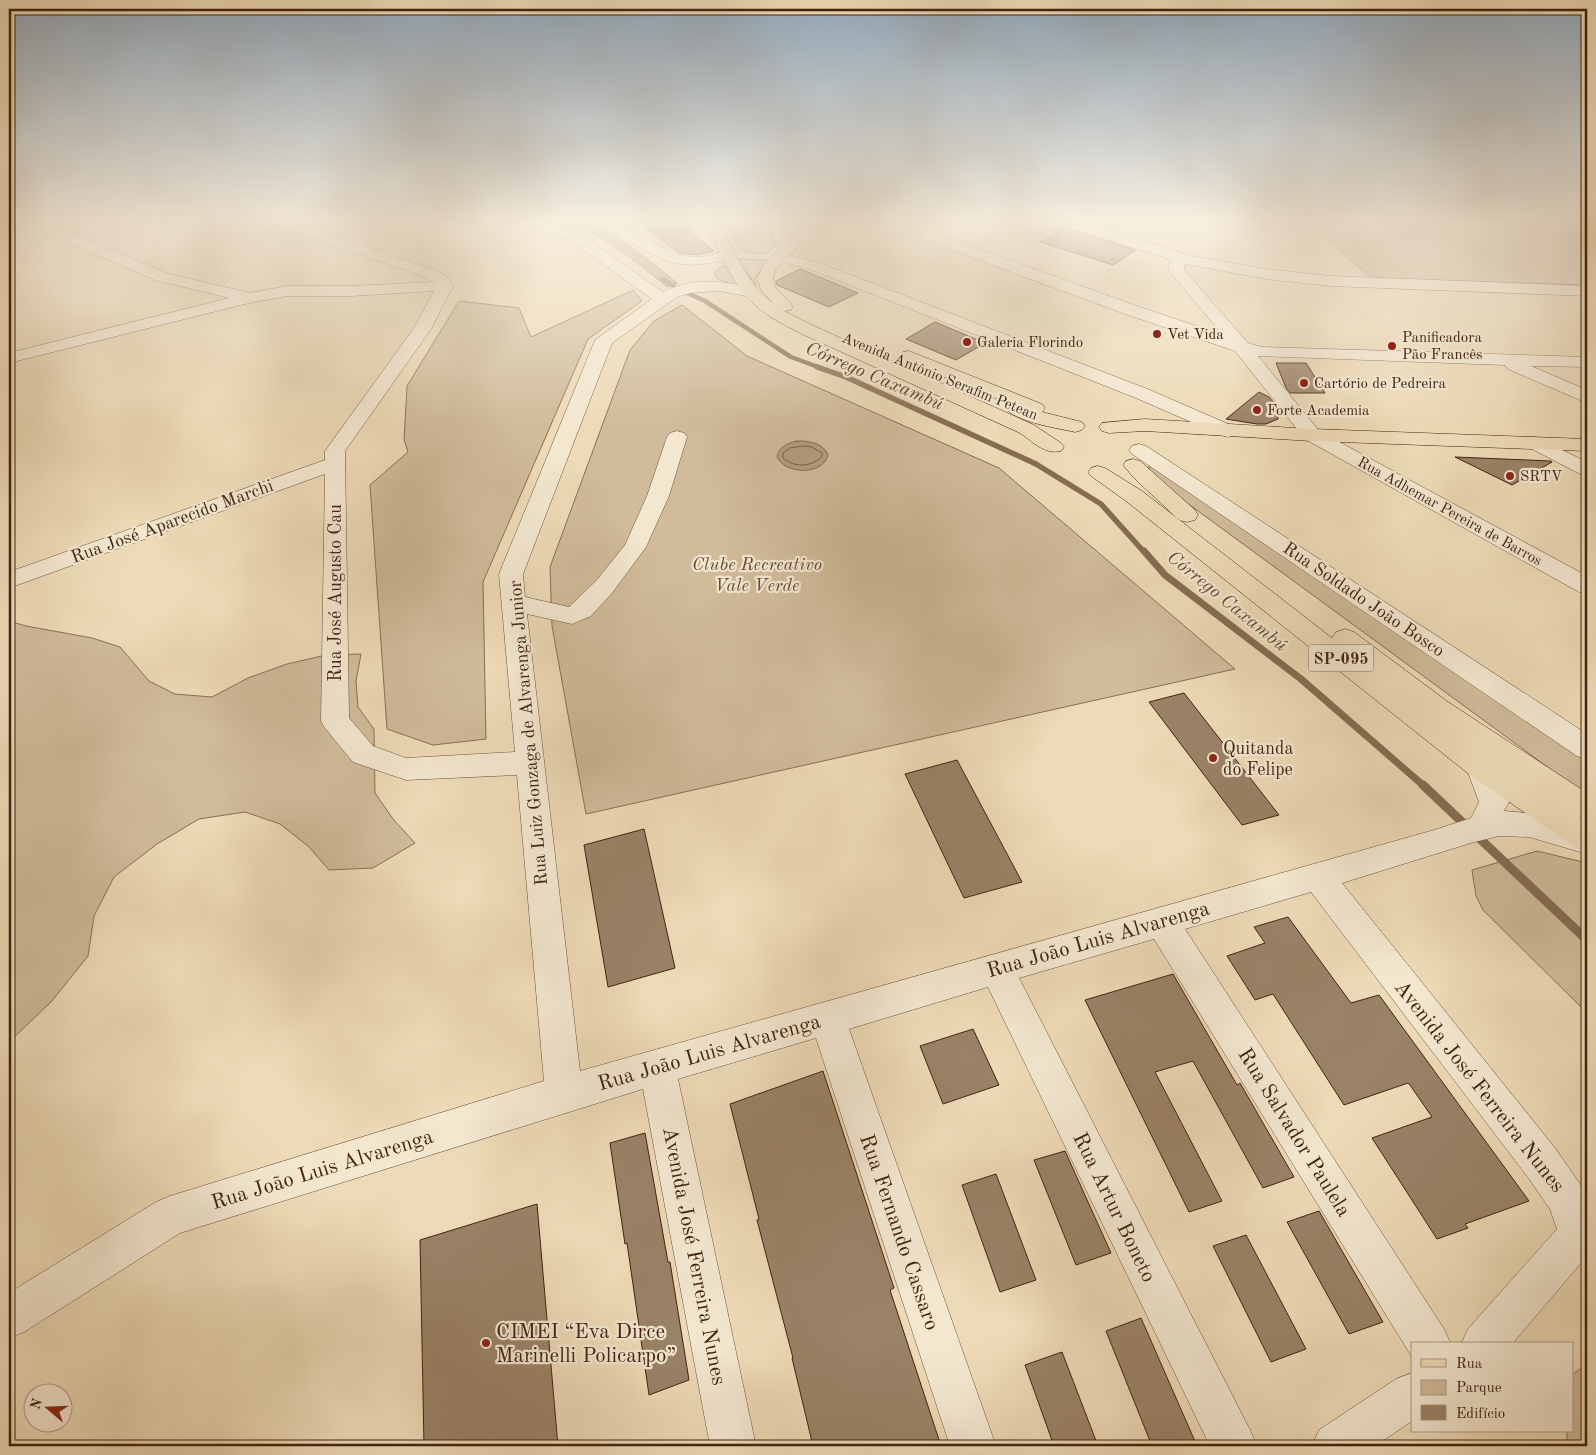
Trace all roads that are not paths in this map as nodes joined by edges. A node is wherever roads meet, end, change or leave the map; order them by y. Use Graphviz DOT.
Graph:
graph roads {
  1 [pos="211,289"];
  2 [pos="390,289"];
  3 [pos="443,289"];
  4 [pos="654,289"];
  5 [pos="690,289"];
  6 [pos="734,289"];
  7 [pos="748,289"];
  8 [pos="769,289"];
  9 [pos="873,289"];
  10 [pos="1073,289"];
  11 [pos="1193,289"];
  12 [pos="1533,289"];
  13 [pos="1587,291"];
  14 [pos="751,292"];
  15 [pos="774,296"];
  16 [pos="667,297"];
  17 [pos="250,298"];
  18 [pos="1211,309"];
  19 [pos="1131,310"];
  20 [pos="1241,347"];
  21 [pos="9,358"];
  22 [pos="1494,360"];
  23 [pos="1581,362"];
  24 [pos="1143,394"];
  25 [pos="1581,394"];
  26 [pos="1081,425"];
  27 [pos="1145,425"];
  28 [pos="1109,427"];
  29 [pos="1218,430"];
  30 [pos="1312,435"];
  31 [pos="677,437"];
  32 [pos="1535,443"];
  33 [pos="1587,445"];
  34 [pos="1137,453"];
  35 [pos="335,462"];
  36 [pos="1074,462"];
  37 [pos="1587,470"];
  38 [pos="9,580"];
  39 [pos="1587,586"];
  40 [pos="514,603"];
  41 [pos="1587,748"];
  42 [pos="530,763"];
  43 [pos="1480,767"];
  44 [pos="1587,808"];
  45 [pos="1479,828"];
  46 [pos="1587,840"];
  47 [pos="1317,876"];
  48 [pos="1161,921"];
  49 [pos="996,968"];
  50 [pos="827,1017"];
  51 [pos="658,1066"];
  52 [pos="564,1094"];
  53 [pos="9,1317"];
  54 [pos="1428,1342"];
  55 [pos="1485,1342"];
  56 [pos="1411,1396"];
  57 [pos="733,1446"];
  58 [pos="973,1446"];
  59 [pos="1234,1446"];
  60 [pos="1336,1446"];
  1 -- 17 [label="street"];
  2 -- 17 [label="street"];
  3 -- 35 [label="street, Rua José Augusto Cau"];
  4 -- 16 [label="street"];
  5 -- 16 [label="street, Rua Luiz Gonzaga de Alvarenga Junior"];
  6 -- 14 [label="street, Rua Luiz Gonzaga de Alvarenga Junior"];
  7 -- 14 [label="main road, Avenida Antônio Serafim Petean / SP-095"];
  8 -- 15 [label="main road, Avenida Antônio Serafim Petean / SP-095"];
  9 -- 24 [label="street"];
  10 -- 19 [label="street"];
  11 -- 18 [label="street"];
  12 -- 13 [label="street"];
  14 -- 36 [label="main road, Avenida Antônio Serafim Petean / SP-095"];
  15 -- 26 [label="main road"];
  15 -- 26 [label="main road, Avenida Antônio Serafim Petean / SP-095"];
  16 -- 40 [label="street, Rua Luiz Gonzaga de Alvarenga Junior"];
  17 -- 21 [label="street"];
  18 -- 19 [label="street"];
  18 -- 20 [label="street"];
  19 -- 20 [label="street"];
  20 -- 22 [label="street"];
  20 -- 30 [label="street"];
  22 -- 23 [label="street"];
  22 -- 25 [label="street"];
  23 -- 25 [label="street"];
  24 -- 27 [label="street"];
  24 -- 29 [label="street"];
  26 -- 28 [label="main road, SP-095"];
  26 -- 36 [label="main road"];
  27 -- 28 [label="main road"];
  27 -- 29 [label="main road"];
  28 -- 34 [label="main road, SP-095"];
  29 -- 30 [label="main road"];
  29 -- 34 [label="main road"];
  30 -- 32 [label="main road"];
  30 -- 39 [label="street, Rua Adhemar Pereira de Barros"];
  31 -- 40 [label="street"];
  32 -- 33 [label="main road"];
  32 -- 37 [label="street"];
  34 -- 36 [label="main road"];
  34 -- 41 [label="street, Rua Soldado João Bosco"];
  34 -- 44 [label="main road, SP-095"];
  35 -- 38 [label="street, Rua José Aparecido Marchi"];
  35 -- 42 [label="street, Rua José Augusto Cau"];
  36 -- 43 [label="main road, Avenida Antônio Serafim Petean / SP-095"];
  40 -- 42 [label="street, Rua Luiz Gonzaga de Alvarenga Junior"];
  42 -- 52 [label="street, Rua Luiz Gonzaga de Alvarenga Junior"];
  43 -- 45 [label="street"];
  43 -- 46 [label="main road, Avenida Antônio Serafim Petean / SP-095"];
  45 -- 46 [label="street, Rua João Luis Alvarenga"];
  45 -- 47 [label="street, Rua João Luis Alvarenga"];
  47 -- 48 [label="street, Rua João Luis Alvarenga"];
  47 -- 55 [label="street, Avenida José Ferreira Nunes"];
  48 -- 49 [label="street, Rua João Luis Alvarenga"];
  48 -- 54 [label="street, Rua Salvador Paulela"];
  49 -- 50 [label="street, Rua João Luis Alvarenga"];
  49 -- 59 [label="street, Rua Artur Boneto"];
  50 -- 51 [label="street, Rua João Luis Alvarenga"];
  50 -- 58 [label="street, Rua Fernando Cassaro"];
  51 -- 52 [label="street, Rua João Luis Alvarenga"];
  51 -- 57 [label="street, Avenida José Ferreira Nunes"];
  52 -- 53 [label="street, Rua João Luis Alvarenga"];
  56 -- 60 [label="street"];
}
